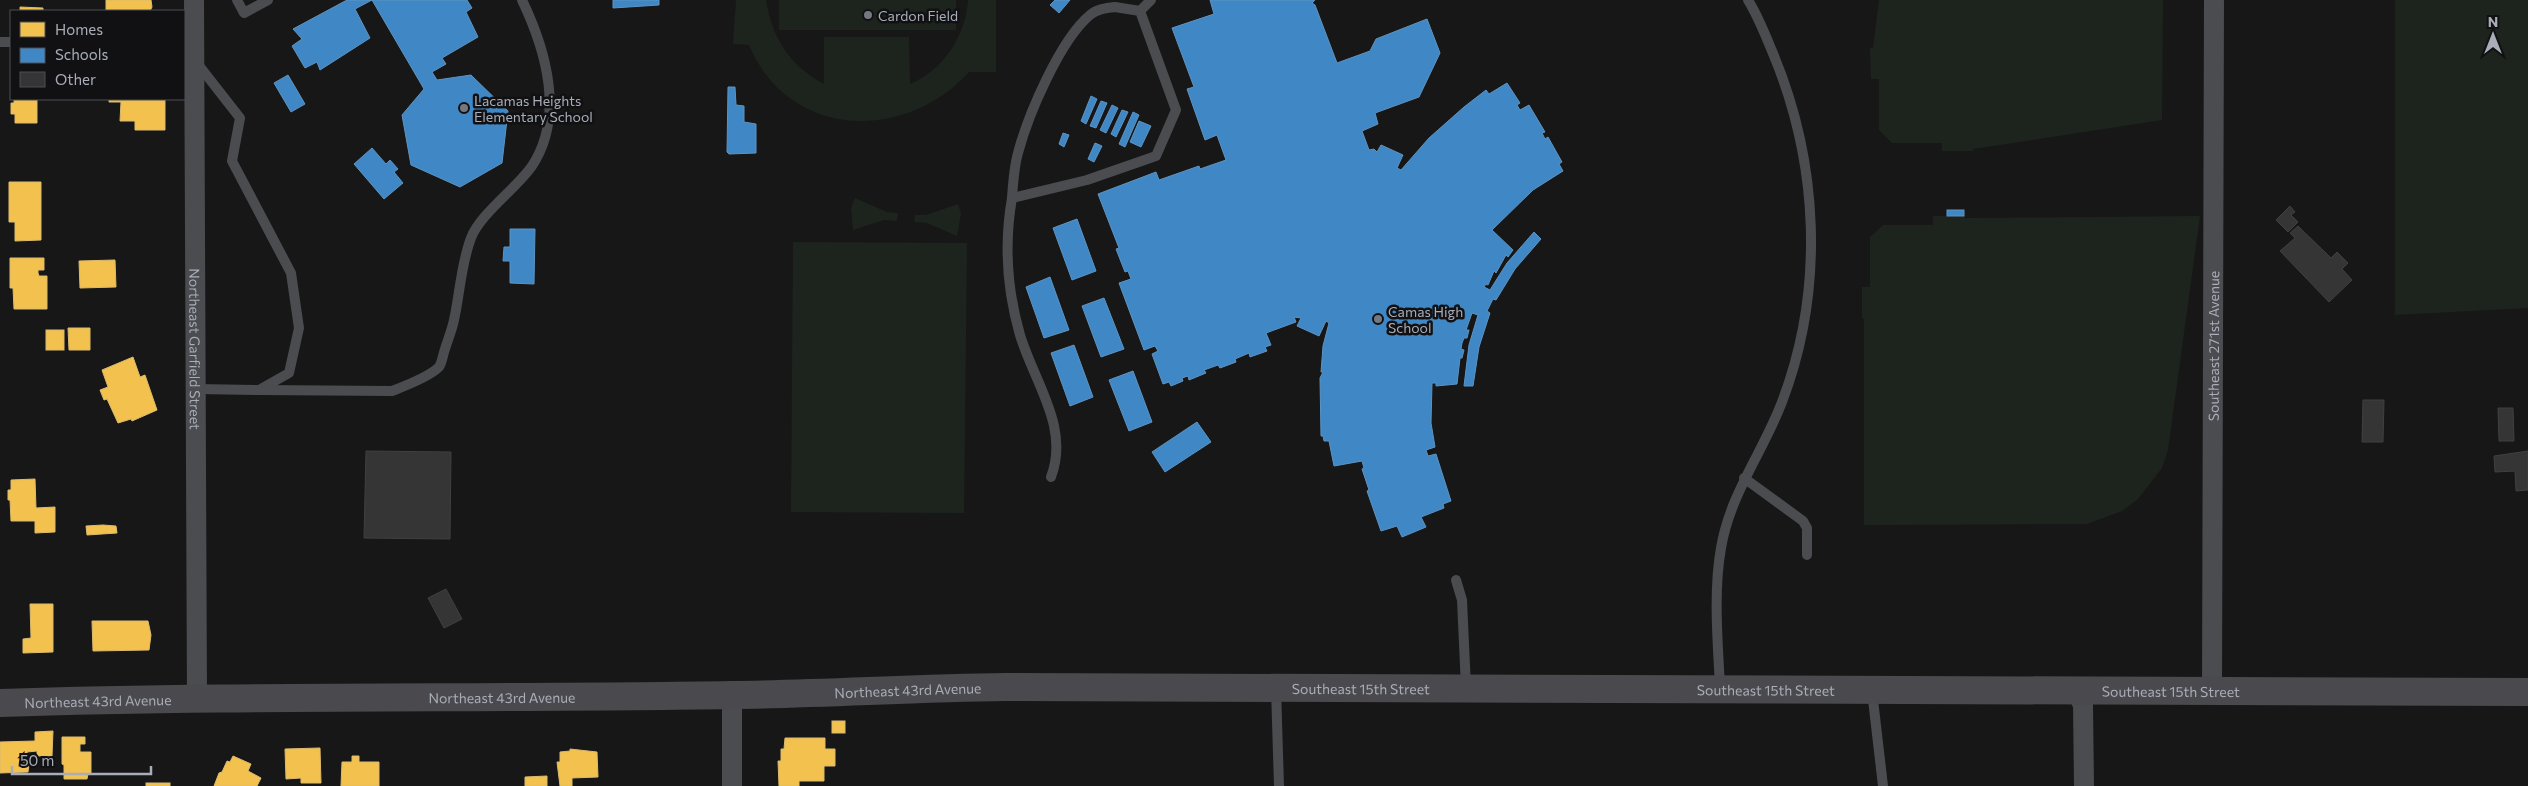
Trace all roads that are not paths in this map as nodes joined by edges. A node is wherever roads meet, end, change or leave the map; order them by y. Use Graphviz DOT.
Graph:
graph roads {
  1 [pos="194,0"];
  2 [pos="237,0"];
  3 [pos="268,0"];
  4 [pos="522,0"];
  5 [pos="1151,0"];
  6 [pos="1748,0"];
  7 [pos="2214,0"];
  8 [pos="1140,11"];
  9 [pos="195,61"];
  10 [pos="1012,198"];
  11 [pos="196,389"];
  12 [pos="259,390"];
  13 [pos="1050,477"];
  14 [pos="1744,478"];
  15 [pos="1807,555"];
  16 [pos="1456,580"];
  17 [pos="1005,688"];
  18 [pos="1276,688"];
  19 [pos="1466,688"];
  20 [pos="1720,689"];
  21 [pos="1872,690"];
  22 [pos="2076,690"];
  23 [pos="2212,691"];
  24 [pos="2528,692"];
  25 [pos="732,696"];
  26 [pos="197,699"];
  27 [pos="0,703"];
  28 [pos="732,786"];
  29 [pos="1278,786"];
  30 [pos="1883,786"];
  31 [pos="2084,786"];
  1 -- 9 [label="street, Northeast Garfield Street"];
  2 -- 3 [label="lane"];
  4 -- 12 [label="lane"];
  5 -- 8 [label="lane"];
  6 -- 14 [label="lane"];
  7 -- 23 [label="street, Southeast 271st Avenue"];
  8 -- 10 [label="lane"];
  8 -- 10 [label="lane"];
  9 -- 11 [label="street, Northeast Garfield Street"];
  9 -- 12 [label="lane"];
  10 -- 13 [label="lane"];
  11 -- 12 [label="lane"];
  11 -- 26 [label="street, Northeast Garfield Street"];
  14 -- 15 [label="lane"];
  14 -- 20 [label="lane"];
  16 -- 19 [label="lane"];
  17 -- 18 [label="street, Southeast 15th Street"];
  17 -- 25 [label="street, Northeast 43rd Avenue"];
  18 -- 19 [label="street, Southeast 15th Street"];
  18 -- 29 [label="lane"];
  19 -- 20 [label="street, Southeast 15th Street"];
  20 -- 21 [label="street, Southeast 15th Street"];
  21 -- 22 [label="street, Southeast 15th Street"];
  21 -- 30 [label="lane"];
  22 -- 23 [label="street, Southeast 15th Street"];
  22 -- 31 [label="street"];
  23 -- 24 [label="street, Southeast 15th Street"];
  25 -- 26 [label="street, Northeast 43rd Avenue"];
  25 -- 28 [label="street"];
  26 -- 27 [label="street, Northeast 43rd Avenue"];
}
